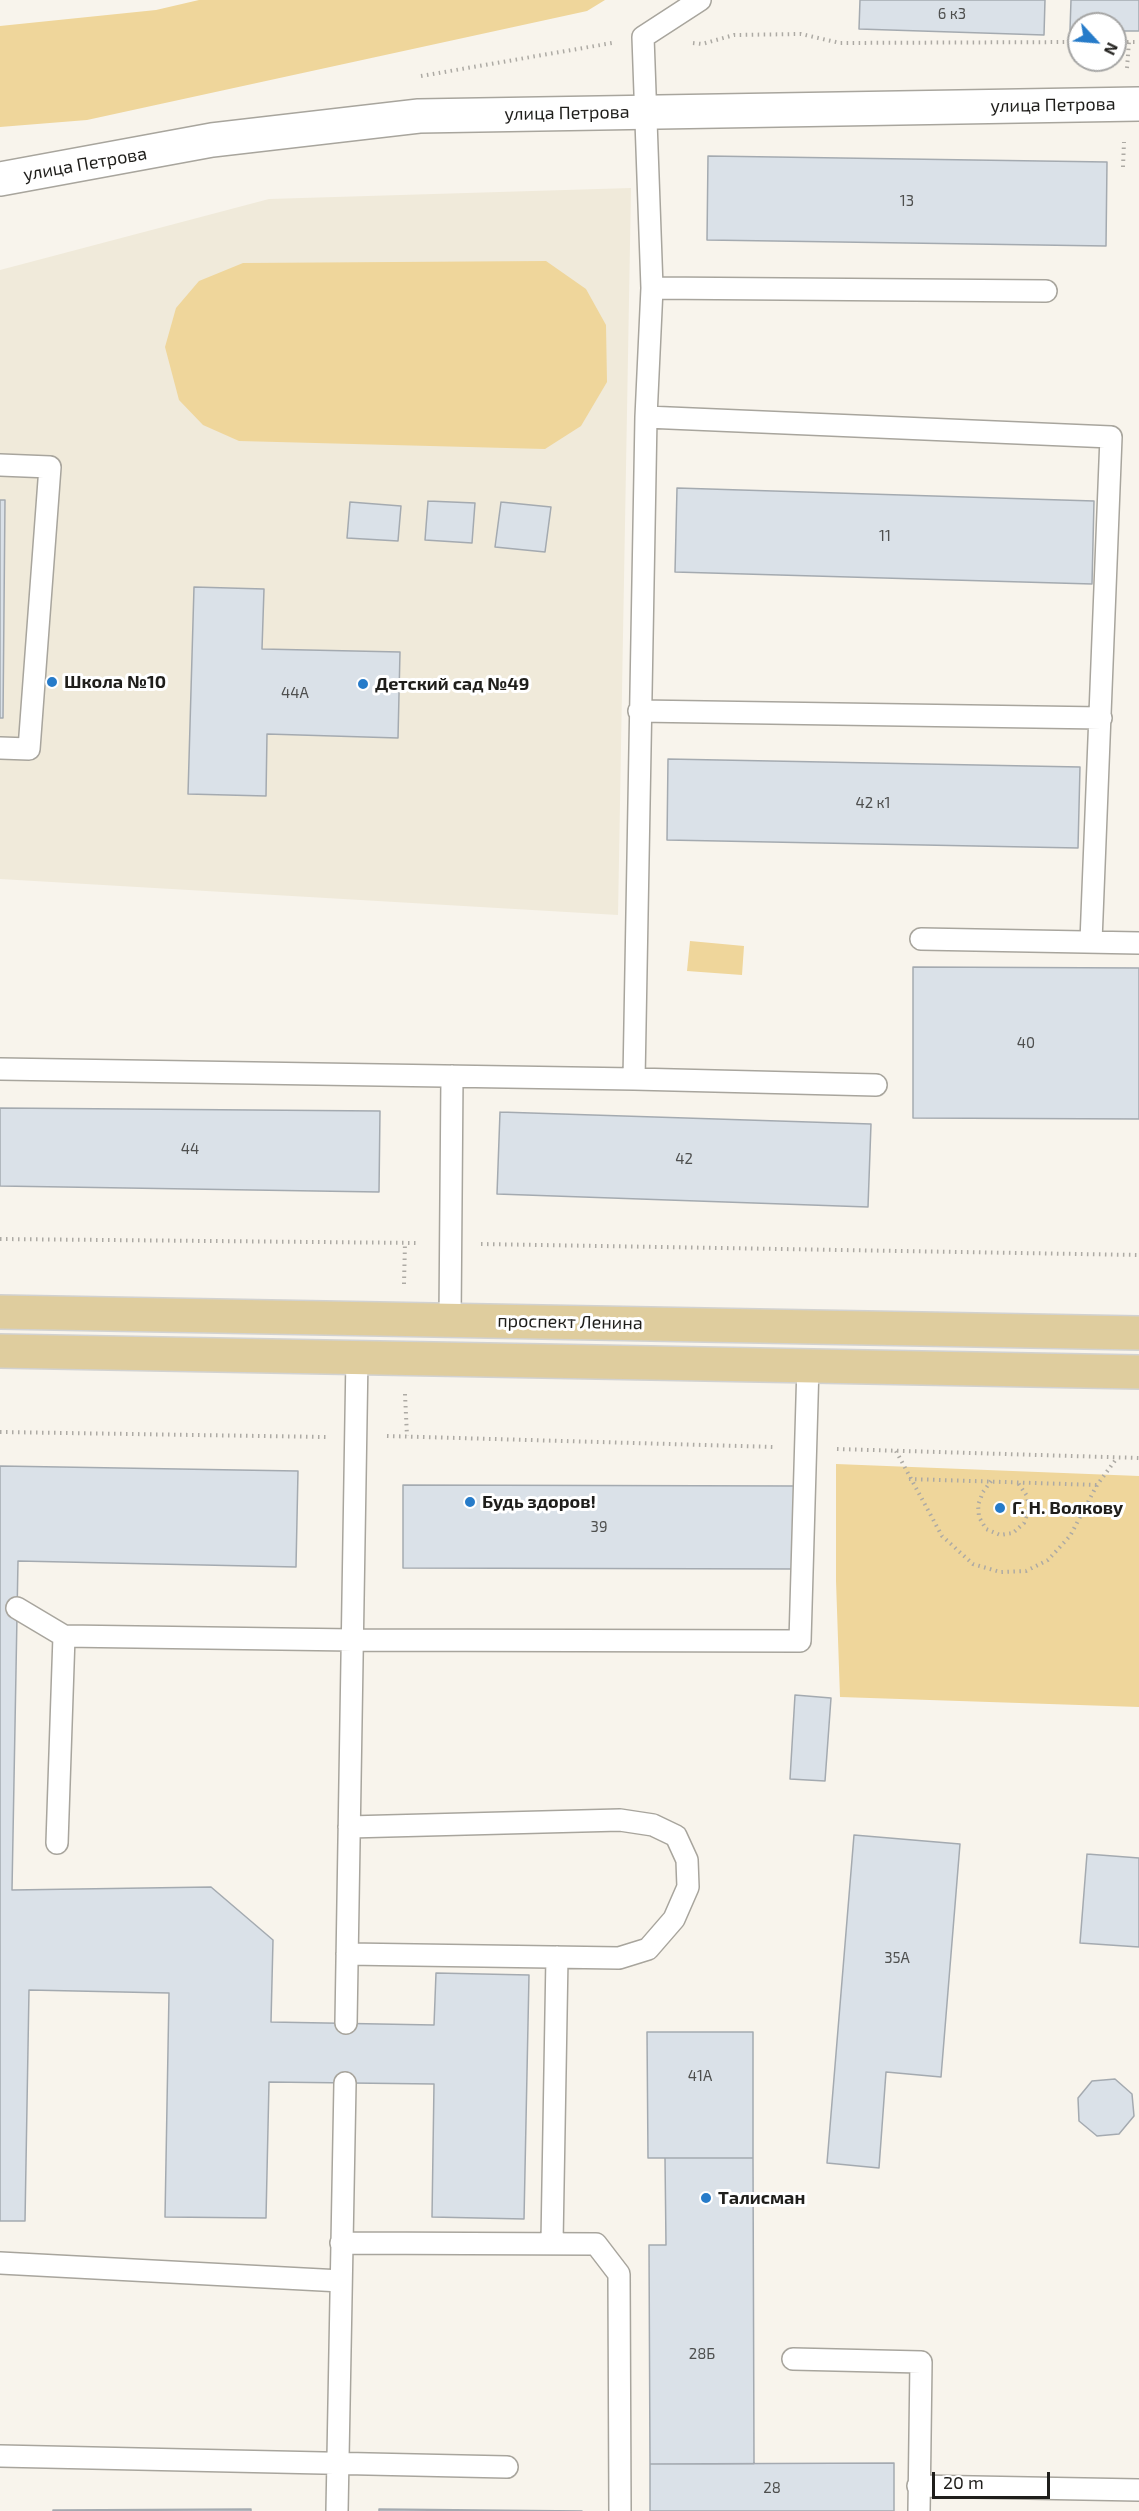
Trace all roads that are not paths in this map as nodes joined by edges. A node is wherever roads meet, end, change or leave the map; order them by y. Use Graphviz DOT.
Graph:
graph roads {
  1 [pos="700,0"];
  2 [pos="1139,104"];
  3 [pos="645,111"];
  4 [pos="0,179"];
  5 [pos="652,288"];
  6 [pos="1046,291"];
  7 [pos="646,417"];
  8 [pos="0,465"];
  9 [pos="639,711"];
  10 [pos="1101,718"];
  11 [pos="0,748"];
  12 [pos="921,939"];
  13 [pos="1091,941"];
  14 [pos="1139,943"];
  15 [pos="0,1069"];
  16 [pos="452,1076"];
  17 [pos="634,1079"];
  18 [pos="876,1085"];
  19 [pos="0,1312"];
  20 [pos="450,1320"];
  21 [pos="1139,1334"];
  22 [pos="0,1351"];
  23 [pos="357,1357"];
  24 [pos="808,1365"];
  25 [pos="1139,1372"];
  26 [pos="17,1608"];
  27 [pos="64,1636"];
  28 [pos="353,1640"];
  29 [pos="349,1827"];
  30 [pos="57,1843"];
  31 [pos="347,1954"];
  32 [pos="557,1957"];
  33 [pos="346,2023"];
  34 [pos="345,2083"];
  35 [pos="552,2242"];
  36 [pos="341,2243"];
  37 [pos="0,2263"];
  38 [pos="341,2281"];
  39 [pos="793,2359"];
  40 [pos="0,2456"];
  41 [pos="338,2464"];
  42 [pos="507,2467"];
  43 [pos="918,2486"];
  44 [pos="1139,2490"];
  45 [pos="337,2511"];
  46 [pos="620,2511"];
  47 [pos="919,2511"];
  1 -- 3 [label="lane"];
  2 -- 3 [label="street, улица Петрова"];
  3 -- 4 [label="street, улица Петрова"];
  3 -- 5 [label="lane"];
  5 -- 6 [label="lane"];
  5 -- 7 [label="lane"];
  7 -- 9 [label="lane"];
  7 -- 10 [label="lane"];
  8 -- 11 [label="lane"];
  9 -- 10 [label="lane"];
  9 -- 17 [label="lane"];
  10 -- 13 [label="lane"];
  12 -- 13 [label="lane"];
  13 -- 14 [label="lane"];
  15 -- 16 [label="lane"];
  16 -- 17 [label="lane"];
  16 -- 20 [label="lane"];
  17 -- 18 [label="lane"];
  19 -- 20 [label="main road, проспект Ленина"];
  20 -- 21 [label="main road, проспект Ленина"];
  22 -- 23 [label="main road"];
  23 -- 24 [label="main road"];
  23 -- 28 [label="lane"];
  24 -- 25 [label="main road"];
  24 -- 28 [label="lane"];
  26 -- 27 [label="lane"];
  27 -- 28 [label="lane"];
  27 -- 30 [label="lane"];
  28 -- 29 [label="lane"];
  29 -- 31 [label="lane"];
  29 -- 32 [label="lane"];
  31 -- 32 [label="lane"];
  31 -- 33 [label="lane"];
  32 -- 35 [label="lane"];
  34 -- 36 [label="lane"];
  35 -- 36 [label="lane"];
  35 -- 46 [label="lane"];
  36 -- 38 [label="lane"];
  37 -- 38 [label="lane"];
  38 -- 41 [label="lane"];
  39 -- 43 [label="lane"];
  40 -- 41 [label="lane"];
  41 -- 42 [label="lane"];
  41 -- 45 [label="lane"];
  43 -- 44 [label="lane"];
  43 -- 47 [label="lane"];
}
